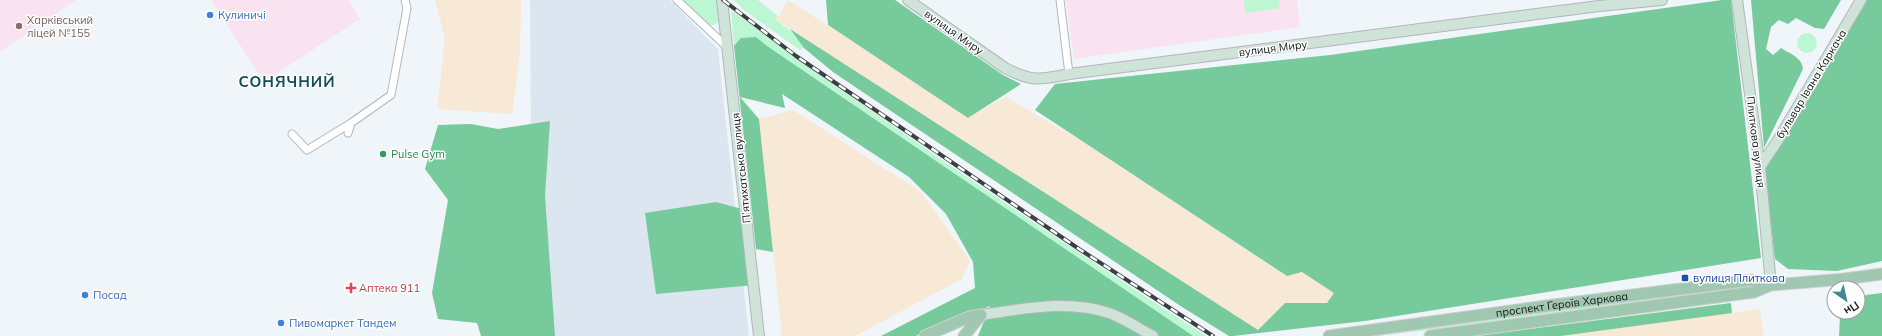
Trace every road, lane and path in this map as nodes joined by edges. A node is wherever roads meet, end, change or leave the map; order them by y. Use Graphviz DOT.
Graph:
graph roads {
  1 [pos="405,0"];
  2 [pos="677,0"];
  3 [pos="722,0"];
  4 [pos="908,0"];
  5 [pos="1060,0"];
  6 [pos="1662,0"];
  7 [pos="1737,0"];
  8 [pos="1861,0"];
  9 [pos="1616,2"];
  10 [pos="727,47"];
  11 [pos="1069,74"];
  12 [pos="351,123"];
  13 [pos="348,133"];
  14 [pos="292,134"];
  15 [pos="1760,167"];
  16 [pos="1882,274"];
  17 [pos="1772,285"];
  18 [pos="981,315"];
  19 [pos="759,336"];
  20 [pos="925,336"];
  21 [pos="964,336"];
  22 [pos="1153,336"];
  23 [pos="1329,336"];
  24 [pos="1430,336"];
  1 -- 12 [label="street"];
  2 -- 10 [label="street"];
  3 -- 10 [label="street, П’ятихатська вулиця"];
  4 -- 11 [label="street, вулиця Миру"];
  5 -- 11 [label="street"];
  6 -- 9 [label="street, вулиця Миру"];
  7 -- 15 [label="street, Плиткова вулиця"];
  8 -- 15 [label="street, бульвар Івана Каркача"];
  9 -- 11 [label="street, вулиця Миру"];
  10 -- 19 [label="street, П’ятихатська вулиця"];
  12 -- 13 [label="street"];
  12 -- 14 [label="street"];
  15 -- 17 [label="street, Плиткова вулиця"];
  16 -- 17 [label="main road, проспект Героїв Харкова"];
  17 -- 23 [label="main road, проспект Героїв Харкова"];
  17 -- 24 [label="main road, проспект Героїв Харкова"];
  18 -- 20 [label="main road"];
  18 -- 21 [label="main road"];
  18 -- 22 [label="street"];
}
